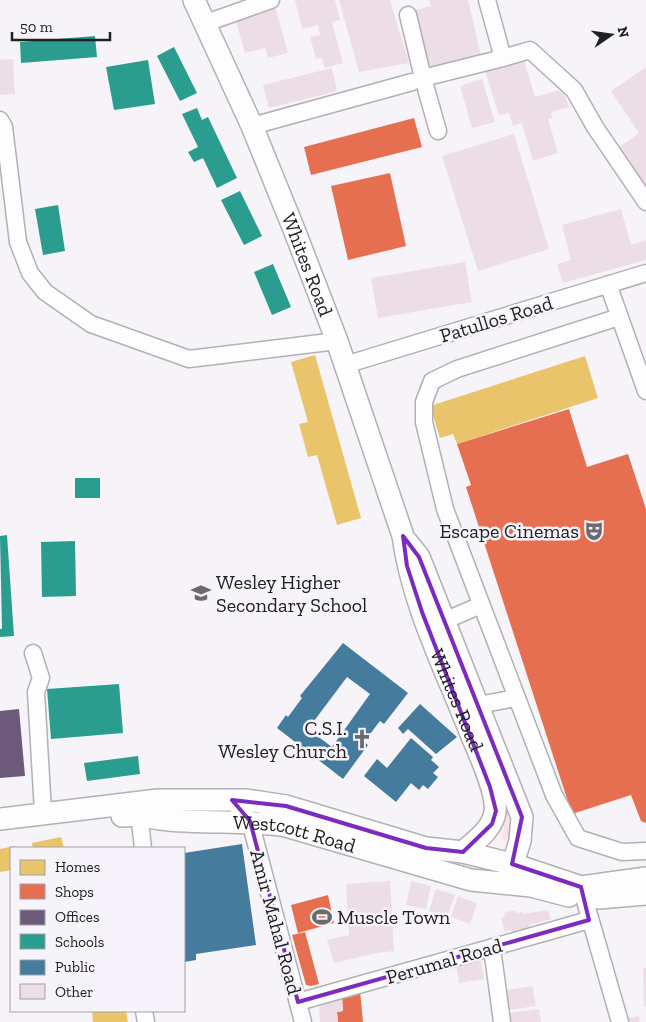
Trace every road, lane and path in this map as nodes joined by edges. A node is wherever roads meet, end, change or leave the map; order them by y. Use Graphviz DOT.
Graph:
graph roads {
  1 [pos="194,0"];
  2 [pos="271,0"];
  3 [pos="486,0"];
  4 [pos="408,16"];
  5 [pos="206,23"];
  6 [pos="503,58"];
  7 [pos="418,80"];
  8 [pos="0,120"];
  9 [pos="252,126"];
  10 [pos="438,131"];
  11 [pos="646,202"];
  12 [pos="646,273"];
  13 [pos="608,284"];
  14 [pos="619,317"];
  15 [pos="337,341"];
  16 [pos="345,365"];
  17 [pos="646,391"];
  18 [pos="402,536"];
  19 [pos="481,605"];
  20 [pos="444,621"];
  21 [pos="33,653"];
  22 [pos="516,698"];
  23 [pos="478,705"];
  24 [pos="232,800"];
  25 [pos="42,812"];
  26 [pos="139,814"];
  27 [pos="0,819"];
  28 [pos="250,821"];
  29 [pos="0,831"];
  30 [pos="143,847"];
  31 [pos="646,851"];
  32 [pos="463,852"];
  33 [pos="512,864"];
  34 [pos="646,878"];
  35 [pos="508,884"];
  36 [pos="582,893"];
  37 [pos="646,894"];
  38 [pos="589,920"];
  39 [pos="492,948"];
  40 [pos="298,1002"];
  41 [pos="303,1022"];
  42 [pos="502,1022"];
  43 [pos="620,1022"];
  1 -- 5 [label="main road, Whites Road"];
  2 -- 5 [label="street"];
  3 -- 6 [label="street"];
  4 -- 7 [label="street"];
  5 -- 9 [label="main road, Whites Road"];
  6 -- 7 [label="street"];
  6 -- 11 [label="street"];
  7 -- 9 [label="street"];
  7 -- 10 [label="street"];
  8 -- 15 [label="street"];
  9 -- 15 [label="main road, Whites Road"];
  12 -- 13 [label="street, Patullos Road"];
  13 -- 14 [label="street"];
  13 -- 16 [label="street, Patullos Road"];
  14 -- 17 [label="street"];
  14 -- 19 [label="street"];
  15 -- 16 [label="main road, Whites Road"];
  16 -- 18 [label="main road, Whites Road"];
  18 -- 20 [label="main road, Whites Road"];
  18 -- 32 [label="main road, Whites Road"];
  19 -- 20 [label="street"];
  19 -- 22 [label="street"];
  20 -- 23 [label="main road, Whites Road"];
  21 -- 25 [label="street"];
  22 -- 23 [label="street"];
  22 -- 31 [label="street"];
  23 -- 33 [label="main road, Whites Road"];
  24 -- 25 [label="main road, Westcott Road"];
  24 -- 28 [label="street"];
  24 -- 32 [label="main road, Westcott Road"];
  25 -- 27 [label="main road, Westcott Road"];
  26 -- 28 [label="main road, Westcott Road"];
  26 -- 29 [label="main road, Westcott Road"];
  26 -- 30 [label="street"];
  28 -- 35 [label="main road, Westcott Road"];
  28 -- 40 [label="street, Amir Mahal Road"];
  32 -- 33 [label="main road, Westcott Road"];
  33 -- 35 [label="main road"];
  33 -- 36 [label="main road, Westcott Road"];
  34 -- 36 [label="main road"];
  35 -- 36 [label="main road, Westcott Road"];
  36 -- 37 [label="main road"];
  36 -- 38 [label="street"];
  38 -- 39 [label="street, Perumal Road"];
  38 -- 43 [label="street"];
  39 -- 40 [label="street, Perumal Road"];
  39 -- 42 [label="street"];
  40 -- 41 [label="street, Amir Mahal Road"];
}
